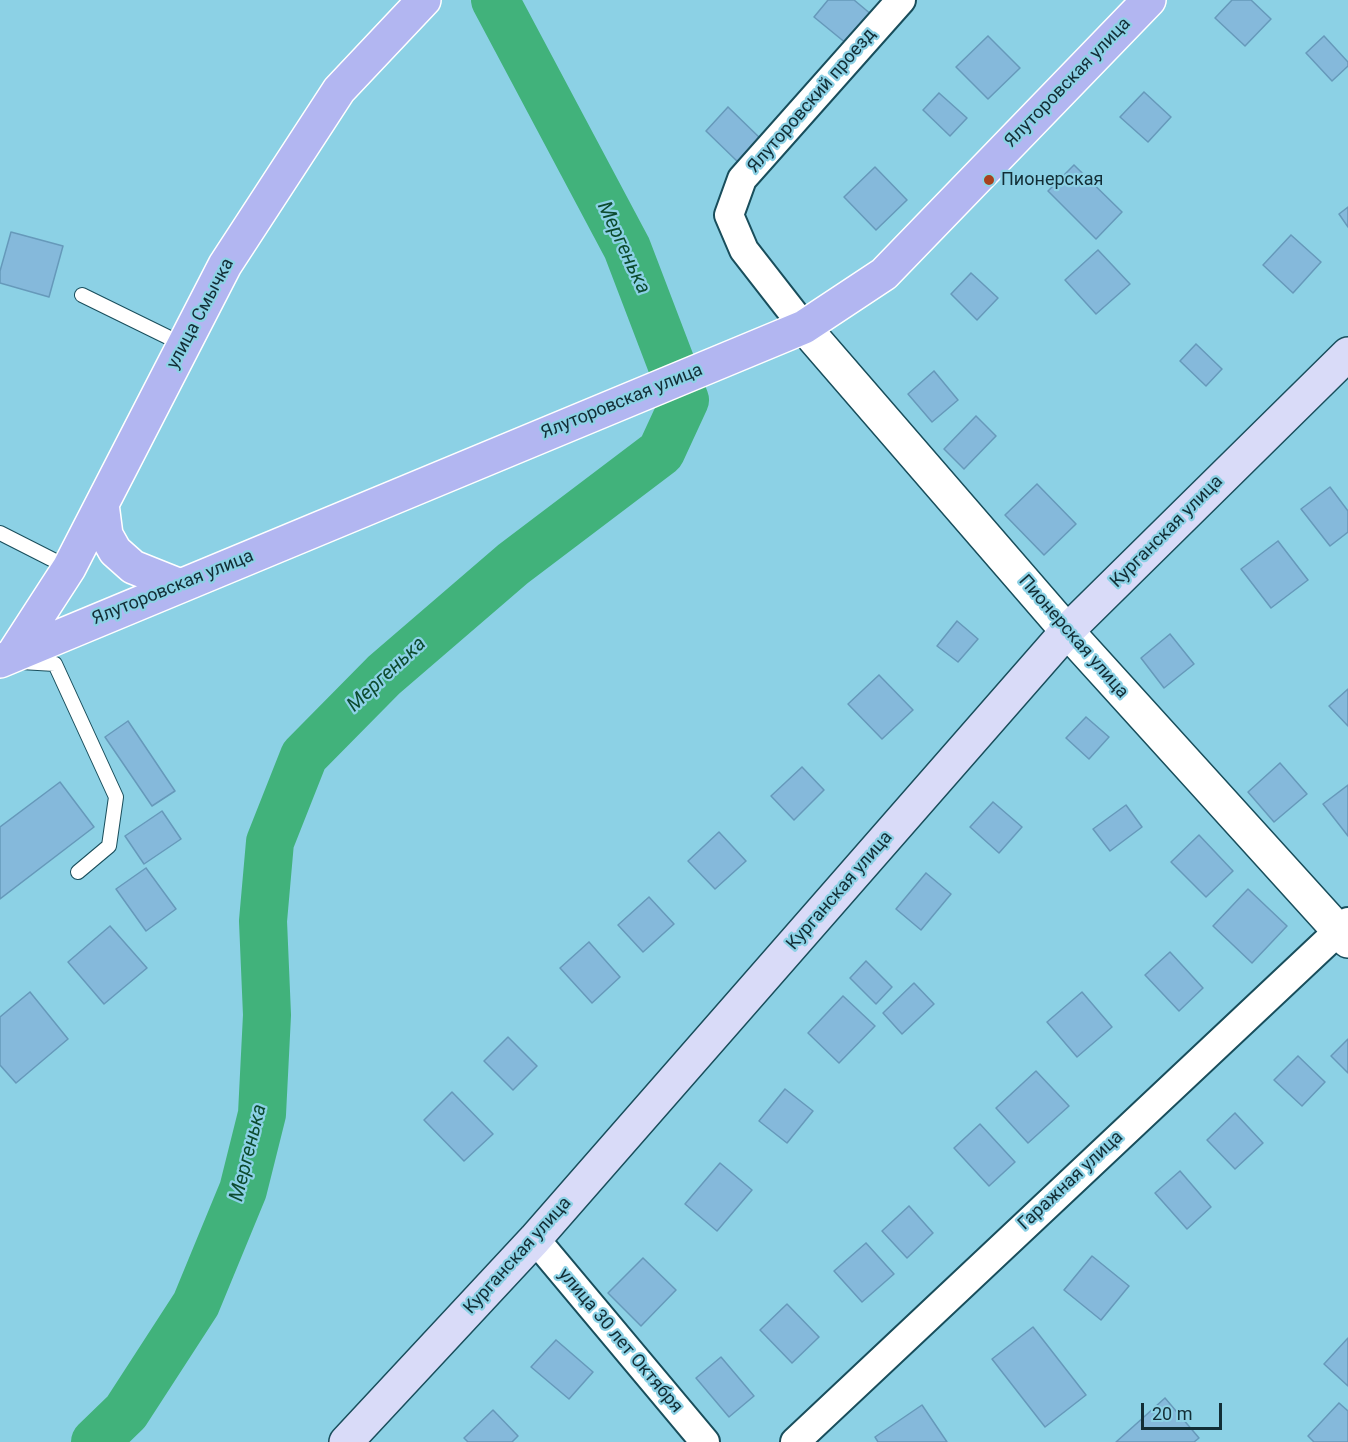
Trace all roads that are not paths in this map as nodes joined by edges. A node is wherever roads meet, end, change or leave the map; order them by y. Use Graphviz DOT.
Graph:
graph roads {
  1 [pos="901,0"];
  2 [pos="1149,0"];
  3 [pos="416,8"];
  4 [pos="82,295"];
  5 [pos="804,327"];
  6 [pos="184,345"];
  7 [pos="1348,354"];
  8 [pos="102,504"];
  9 [pos="0,533"];
  10 [pos="69,568"];
  11 [pos="178,585"];
  12 [pos="1067,631"];
  13 [pos="5,659"];
  14 [pos="78,872"];
  15 [pos="1344,931"];
  16 [pos="535,1239"];
  17 [pos="346,1442"];
  18 [pos="705,1442"];
  19 [pos="795,1442"];
  1 -- 5 [label="street, Ялуторовский проезд"];
  2 -- 5 [label="main road, Ялуторовская улица"];
  3 -- 6 [label="main road, улица Смычка"];
  4 -- 6 [label="lane"];
  5 -- 11 [label="main road, Ялуторовская улица"];
  5 -- 12 [label="street, Пионерская улица"];
  6 -- 8 [label="main road, улица Смычка"];
  7 -- 12 [label="main road, Курганская улица"];
  8 -- 10 [label="main road, улица Смычка"];
  8 -- 11 [label="main road"];
  9 -- 10 [label="lane"];
  10 -- 13 [label="main road, улица Смычка"];
  11 -- 13 [label="main road, Ялуторовская улица"];
  12 -- 15 [label="street, Пионерская улица"];
  12 -- 16 [label="main road, Курганская улица"];
  13 -- 14 [label="lane"];
  15 -- 19 [label="street, Гаражная улица"];
  16 -- 17 [label="main road, Курганская улица"];
  16 -- 18 [label="street, улица 30 лет Октября"];
}
